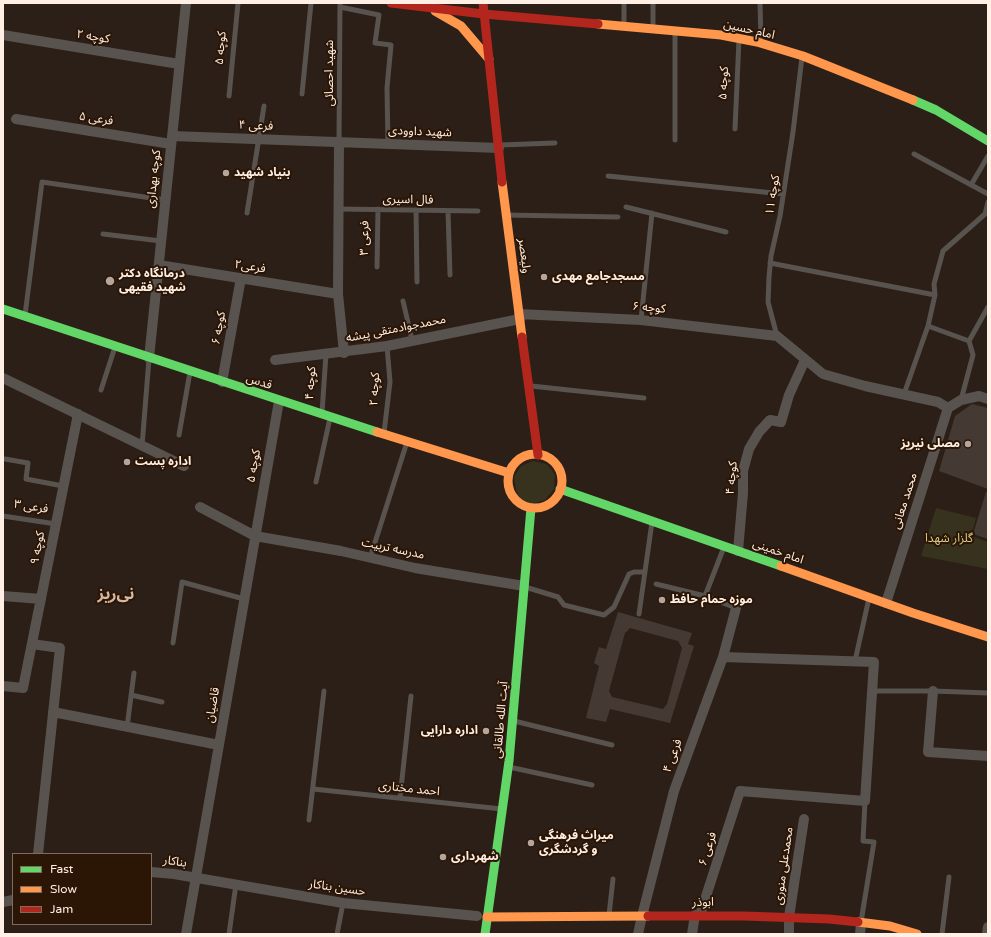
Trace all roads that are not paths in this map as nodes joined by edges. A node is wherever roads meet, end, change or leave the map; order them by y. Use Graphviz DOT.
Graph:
graph roads {
  1 [pos="186,3"];
  2 [pos="238,3"];
  3 [pos="311,3"];
  4 [pos="398,3"];
  5 [pos="484,3"];
  6 [pos="624,3"];
  7 [pos="653,3"];
  8 [pos="760,3"];
  9 [pos="340,5"];
  10 [pos="432,9"];
  11 [pos="484,14"];
  12 [pos="624,26"];
  13 [pos="653,29"];
  14 [pos="675,31"];
  15 [pos="3,35"];
  16 [pos="739,38"];
  17 [pos="761,43"];
  18 [pos="803,56"];
  19 [pos="489,59"];
  20 [pos="179,64"];
  21 [pos="302,94"];
  22 [pos="230,96"];
  23 [pos="264,106"];
  24 [pos="16,119"];
  25 [pos="735,129"];
  26 [pos="259,139"];
  27 [pos="171,140"];
  28 [pos="675,140"];
  29 [pos="988,141"];
  30 [pos="339,142"];
  31 [pos="555,143"];
  32 [pos="388,144"];
  33 [pos="499,146"];
  34 [pos="914,154"];
  35 [pos="988,156"];
  36 [pos="608,176"];
  37 [pos="971,185"];
  38 [pos="782,194"];
  39 [pos="988,194"];
  40 [pos="165,200"];
  41 [pos="988,202"];
  42 [pos="626,206"];
  43 [pos="338,208"];
  44 [pos="378,209"];
  45 [pos="416,210"];
  46 [pos="448,211"];
  47 [pos="478,211"];
  48 [pos="247,213"];
  49 [pos="652,213"];
  50 [pos="506,215"];
  51 [pos="987,215"];
  52 [pos="618,217"];
  53 [pos="726,232"];
  54 [pos="103,234"];
  55 [pos="161,241"];
  56 [pos="770,263"];
  57 [pos="159,265"];
  58 [pos="377,267"];
  59 [pos="450,275"];
  60 [pos="241,278"];
  61 [pos="417,282"];
  62 [pos="338,294"];
  63 [pos="935,295"];
  64 [pos="403,301"];
  65 [pos="988,307"];
  66 [pos="3,309"];
  67 [pos="25,316"];
  68 [pos="519,317"];
  69 [pos="641,320"];
  70 [pos="928,326"];
  71 [pos="777,336"];
  72 [pos="412,340"];
  73 [pos="969,341"];
  74 [pos="115,346"];
  75 [pos="387,346"];
  76 [pos="344,352"];
  77 [pos="326,354"];
  78 [pos="149,358"];
  79 [pos="275,360"];
  80 [pos="805,360"];
  81 [pos="190,371"];
  82 [pos="3,378"];
  83 [pos="222,382"];
  84 [pos="528,386"];
  85 [pos="101,390"];
  86 [pos="904,394"];
  87 [pos="644,398"];
  88 [pos="988,399"];
  89 [pos="961,400"];
  90 [pos="279,401"];
  91 [pos="948,408"];
  92 [pos="78,414"];
  93 [pos="326,415"];
  94 [pos="384,434"];
  95 [pos="179,435"];
  96 [pos="407,441"];
  97 [pos="142,446"];
  98 [pos="538,455"];
  99 [pos="5,459"];
  100 [pos="184,466"];
  101 [pos="509,473"];
  102 [pos="316,482"];
  103 [pos="63,486"];
  104 [pos="560,489"];
  105 [pos="200,506"];
  106 [pos="532,508"];
  107 [pos="3,516"];
  108 [pos="652,521"];
  109 [pos="56,524"];
  110 [pos="255,536"];
  111 [pos="724,546"];
  112 [pos="738,551"];
  113 [pos="370,558"];
  114 [pos="645,572"];
  115 [pos="656,584"];
  116 [pos="524,586"];
  117 [pos="3,596"];
  118 [pos="705,596"];
  119 [pos="869,597"];
  120 [pos="41,598"];
  121 [pos="244,599"];
  122 [pos="886,603"];
  123 [pos="736,608"];
  124 [pos="639,614"];
  125 [pos="988,637"];
  126 [pos="173,643"];
  127 [pos="32,644"];
  128 [pos="723,656"];
  129 [pos="855,661"];
  130 [pos="134,673"];
  131 [pos="3,686"];
  132 [pos="324,691"];
  133 [pos="872,691"];
  134 [pos="933,691"];
  135 [pos="988,693"];
  136 [pos="131,696"];
  137 [pos="411,696"];
  138 [pos="162,702"];
  139 [pos="53,712"];
  140 [pos="513,721"];
  141 [pos="127,727"];
  142 [pos="612,745"];
  143 [pos="219,746"];
  144 [pos="988,756"];
  145 [pos="508,767"];
  146 [pos="592,785"];
  147 [pos="313,789"];
  148 [pos="400,798"];
  149 [pos="865,801"];
  150 [pos="502,809"];
  151 [pos="804,819"];
  152 [pos="309,820"];
  153 [pos="38,853"];
  154 [pos="152,872"];
  155 [pos="950,877"];
  156 [pos="196,879"];
  157 [pos="613,879"];
  158 [pos="236,884"];
  159 [pos="343,903"];
  160 [pos="698,915"];
  161 [pos="477,916"];
  162 [pos="608,916"];
  163 [pos="642,916"];
  164 [pos="487,918"];
  165 [pos="789,918"];
  166 [pos="861,923"];
  167 [pos="988,927"];
  168 [pos="186,934"];
  169 [pos="229,934"];
  170 [pos="337,934"];
  171 [pos="485,934"];
  172 [pos="638,934"];
  173 [pos="692,934"];
  174 [pos="788,934"];
  175 [pos="860,934"];
  176 [pos="917,934"];
  177 [pos="942,934"];
  178 [pos="987,934"];
  1 -- 20 [label="street, کوچه بهداری"];
  2 -- 22 [label="lane, کوچه ۵"];
  3 -- 21 [label="lane"];
  4 -- 10 [label="street, امام حسین"];
  5 -- 11 [label="street, ولیعصر"];
  6 -- 12 [label="lane"];
  7 -- 13 [label="lane"];
  8 -- 17 [label="lane"];
  9 -- 30 [label="lane, شهید احصائی"];
  9 -- 32 [label="lane"];
  10 -- 11 [label="street, امام حسین"];
  10 -- 19 [label="street"];
  11 -- 12 [label="street, امام حسین"];
  11 -- 19 [label="street, ولیعصر"];
  12 -- 13 [label="street, امام حسین"];
  13 -- 14 [label="street, امام حسین"];
  14 -- 16 [label="street, امام حسین"];
  14 -- 28 [label="lane"];
  15 -- 20 [label="street, کوچه ۲"];
  16 -- 17 [label="street, امام حسین"];
  16 -- 25 [label="lane, کوچه ۵"];
  17 -- 18 [label="street, امام حسین"];
  18 -- 29 [label="street, امام حسین"];
  18 -- 38 [label="lane, کوچه ۱۱"];
  19 -- 33 [label="street, ولیعصر"];
  20 -- 27 [label="street, کوچه بهداری"];
  23 -- 26 [label="lane"];
  24 -- 27 [label="street, فرعی ۵"];
  26 -- 27 [label="street, فرعی ۴"];
  26 -- 30 [label="street, فرعی ۴"];
  26 -- 48 [label="lane"];
  27 -- 40 [label="street, کوچه بهداری"];
  30 -- 32 [label="street, شهید داوودی"];
  30 -- 43 [label="street"];
  31 -- 33 [label="lane"];
  32 -- 33 [label="street, شهید داوودی"];
  33 -- 50 [label="street, ولیعصر"];
  34 -- 37 [label="lane"];
  35 -- 37 [label="lane"];
  36 -- 38 [label="lane"];
  37 -- 39 [label="lane"];
  38 -- 56 [label="lane, کوچه ۱۱"];
  40 -- 55 [label="street, کوچه بهداری"];
  40 -- 67 [label="lane"];
  41 -- 51 [label="lane"];
  42 -- 49 [label="lane"];
  43 -- 44 [label="lane, فال اسیری"];
  43 -- 62 [label="street"];
  44 -- 45 [label="lane, فال اسیری"];
  44 -- 58 [label="lane, فرعی ۳"];
  45 -- 46 [label="lane, فال اسیری"];
  45 -- 61 [label="lane"];
  46 -- 47 [label="lane, فال اسیری"];
  46 -- 59 [label="lane"];
  49 -- 53 [label="lane"];
  49 -- 69 [label="lane"];
  50 -- 52 [label="lane"];
  50 -- 68 [label="street, ولیعصر"];
  51 -- 63 [label="lane"];
  54 -- 55 [label="lane"];
  55 -- 57 [label="street, کوچه بهداری"];
  56 -- 63 [label="lane"];
  56 -- 71 [label="lane, کوچه ۱۱"];
  57 -- 60 [label="street, فرعی۲"];
  57 -- 78 [label="street, کوچه بهداری"];
  60 -- 62 [label="street, فرعی۲"];
  60 -- 83 [label="street, کوچه ۶"];
  62 -- 76 [label="street"];
  63 -- 70 [label="lane"];
  64 -- 72 [label="lane"];
  65 -- 73 [label="lane"];
  66 -- 67 [label="street, قدس"];
  67 -- 74 [label="street, قدس"];
  68 -- 69 [label="street, ۶ کوچه"];
  68 -- 72 [label="street, محمدجوادمتقی پیشه"];
  68 -- 84 [label="street, ولیعصر"];
  69 -- 71 [label="street, ۶ کوچه"];
  70 -- 73 [label="lane"];
  70 -- 86 [label="lane"];
  71 -- 80 [label="street"];
  72 -- 75 [label="street, محمدجوادمتقی پیشه"];
  73 -- 89 [label="lane"];
  74 -- 78 [label="street, قدس"];
  74 -- 85 [label="lane"];
  75 -- 76 [label="street, محمدجوادمتقی پیشه"];
  75 -- 94 [label="lane, کوچه ۲"];
  76 -- 77 [label="street, محمدجوادمتقی پیشه"];
  77 -- 79 [label="street, محمدجوادمتقی پیشه"];
  77 -- 93 [label="lane, کوچه ۴"];
  78 -- 81 [label="street, قدس"];
  78 -- 97 [label="lane"];
  80 -- 86 [label="street"];
  80 -- 112 [label="street, کوچه ۴"];
  81 -- 83 [label="street, قدس"];
  81 -- 95 [label="lane"];
  82 -- 92 [label="street"];
  83 -- 90 [label="street, قدس"];
  84 -- 87 [label="lane"];
  84 -- 98 [label="street, ولیعصر"];
  86 -- 91 [label="street"];
  88 -- 89 [label="street"];
  89 -- 91 [label="street"];
  90 -- 93 [label="street, قدس"];
  90 -- 110 [label="street, کوچه ۵"];
  91 -- 122 [label="street, محمد معانی"];
  92 -- 97 [label="street"];
  92 -- 103 [label="street, کوچه ۹"];
  93 -- 94 [label="street, قدس"];
  93 -- 102 [label="lane, کوچه ۴"];
  94 -- 96 [label="street, قدس"];
  96 -- 101 [label="street, قدس"];
  96 -- 113 [label="lane"];
  97 -- 100 [label="street"];
  98 -- 101 [label="street"];
  98 -- 104 [label="street"];
  99 -- 103 [label="lane"];
  101 -- 106 [label="street"];
  103 -- 109 [label="street, کوچه ۹"];
  104 -- 106 [label="street"];
  104 -- 108 [label="street, امام خمینی"];
  105 -- 110 [label="street, مدرسه تربیت"];
  106 -- 116 [label="street, آیت الله طالقانی"];
  107 -- 109 [label="lane, فرعی ۳"];
  108 -- 111 [label="street, امام خمینی"];
  108 -- 114 [label="lane"];
  109 -- 120 [label="street, کوچه ۹"];
  110 -- 113 [label="street, مدرسه تربیت"];
  110 -- 121 [label="street, قاضیان"];
  111 -- 112 [label="street, امام خمینی"];
  111 -- 118 [label="lane"];
  112 -- 119 [label="street, امام خمینی"];
  113 -- 116 [label="street, مدرسه تربیت"];
  114 -- 116 [label="lane"];
  114 -- 124 [label="lane"];
  115 -- 118 [label="lane"];
  116 -- 140 [label="street, آیت الله طالقانی"];
  117 -- 120 [label="street"];
  118 -- 123 [label="lane"];
  119 -- 122 [label="street, امام خمینی"];
  119 -- 129 [label="lane"];
  120 -- 127 [label="street, کوچه ۹"];
  121 -- 126 [label="lane"];
  121 -- 143 [label="street, قاضیان"];
  122 -- 125 [label="street, امام خمینی"];
  123 -- 128 [label="street, فرعی ۴"];
  127 -- 131 [label="street, کوچه ۹"];
  127 -- 139 [label="street"];
  128 -- 129 [label="street"];
  128 -- 163 [label="street, فرعی ۴"];
  129 -- 133 [label="street"];
  130 -- 136 [label="lane"];
  132 -- 147 [label="lane"];
  133 -- 134 [label="lane"];
  133 -- 149 [label="street"];
  134 -- 135 [label="lane"];
  134 -- 144 [label="street"];
  136 -- 138 [label="lane"];
  136 -- 141 [label="lane"];
  137 -- 148 [label="lane"];
  139 -- 141 [label="street"];
  139 -- 153 [label="street"];
  140 -- 142 [label="lane"];
  140 -- 145 [label="street, آیت الله طالقانی"];
  141 -- 143 [label="street"];
  143 -- 156 [label="street, قاضیان"];
  145 -- 146 [label="lane"];
  145 -- 150 [label="street, آیت الله طالقانی"];
  147 -- 148 [label="lane, احمد مختاری"];
  147 -- 152 [label="lane"];
  148 -- 150 [label="lane, احمد مختاری"];
  149 -- 160 [label="street, فرعی ۶"];
  149 -- 166 [label="lane"];
  150 -- 164 [label="street, آیت الله طالقانی"];
  151 -- 165 [label="street, محمدعلی منوری"];
  154 -- 156 [label="street, بناکار"];
  155 -- 177 [label="lane"];
  156 -- 158 [label="street, حسین بناکار"];
  156 -- 168 [label="street, قاضیان"];
  157 -- 162 [label="lane"];
  158 -- 159 [label="street, حسین بناکار"];
  158 -- 169 [label="lane"];
  159 -- 161 [label="street, حسین بناکار"];
  159 -- 170 [label="lane"];
  160 -- 163 [label="street, ابوذر"];
  160 -- 165 [label="street, ابوذر"];
  160 -- 173 [label="street, فرعی ۶"];
  162 -- 163 [label="street, ابوذر"];
  162 -- 164 [label="street, ابوذر"];
  163 -- 172 [label="street, فرعی ۴"];
  164 -- 171 [label="street, آیت الله طالقانی"];
  165 -- 166 [label="street, ابوذر"];
  165 -- 174 [label="street, محمدعلی منوری"];
  166 -- 175 [label="street"];
  166 -- 176 [label="street, ابوذر"];
  167 -- 178 [label="street"];
}
